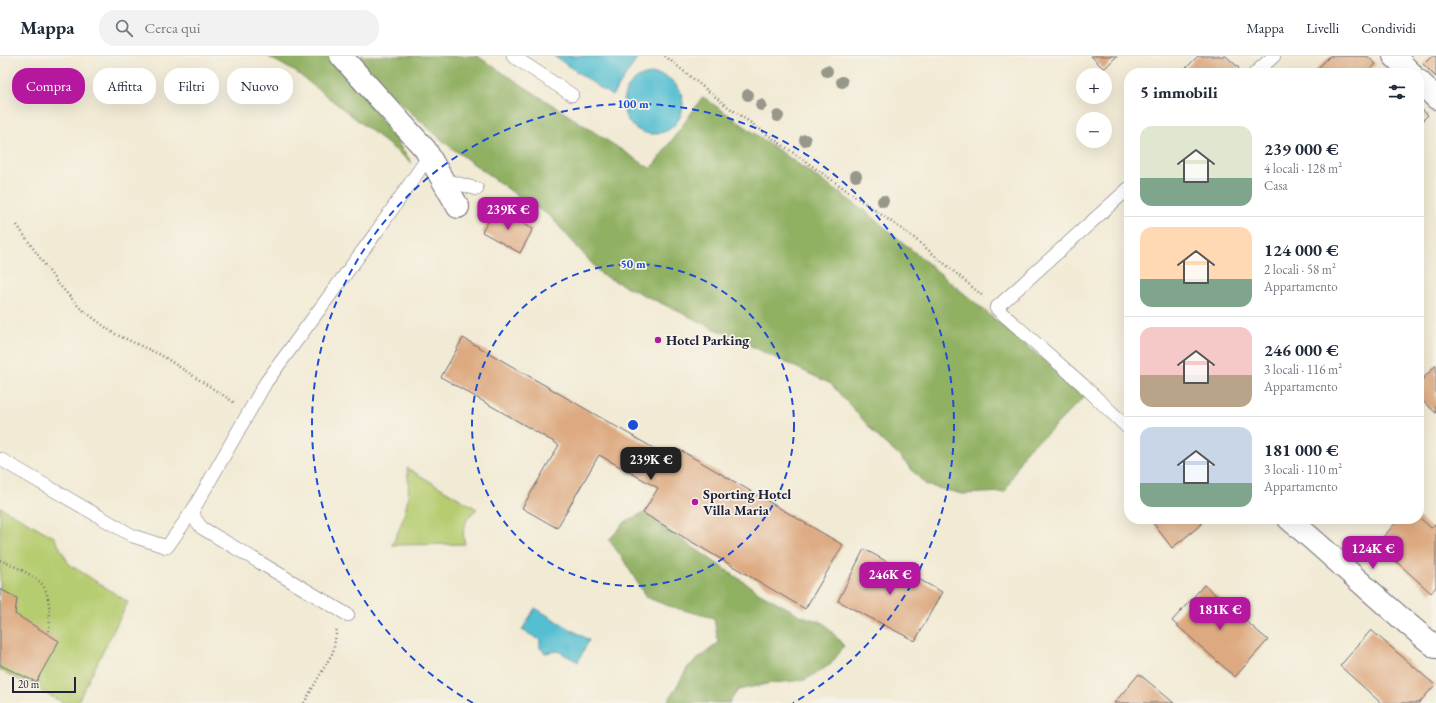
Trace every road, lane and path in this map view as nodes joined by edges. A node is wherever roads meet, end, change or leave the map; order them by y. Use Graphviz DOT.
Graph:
graph roads {
  1 [pos="341,56"];
  2 [pos="513,56"];
  3 [pos="665,56"];
  4 [pos="1274,56"];
  5 [pos="1394,56"];
  6 [pos="1261,68"];
  7 [pos="1406,68"];
  8 [pos="1424,86"];
  9 [pos="572,95"];
  10 [pos="1436,98"];
  11 [pos="429,156"];
  12 [pos="442,179"];
  13 [pos="477,189"];
  14 [pos="1124,193"];
  15 [pos="458,207"];
  16 [pos="17,225"];
  17 [pos="996,308"];
  18 [pos="249,412"];
  19 [pos="1124,424"];
  20 [pos="0,459"];
  21 [pos="193,510"];
  22 [pos="1295,524"];
  23 [pos="0,560"];
  24 [pos="348,615"];
  25 [pos="338,624"];
  26 [pos="48,634"];
  27 [pos="1436,647"];
  28 [pos="304,703"];
  1 -- 11 [label="street"];
  2 -- 9 [label="lane"];
  3 -- 17 [label="path"];
  4 -- 6 [label="lane"];
  5 -- 7 [label="street"];
  8 -- 10 [label="street"];
  11 -- 12 [label="street"];
  11 -- 18 [label="lane"];
  12 -- 13 [label="lane"];
  12 -- 15 [label="street"];
  14 -- 17 [label="lane"];
  16 -- 18 [label="path"];
  17 -- 19 [label="lane"];
  18 -- 21 [label="lane"];
  20 -- 21 [label="lane"];
  21 -- 24 [label="lane"];
  22 -- 27 [label="street"];
  23 -- 26 [label="path"];
  25 -- 28 [label="path"];
}
